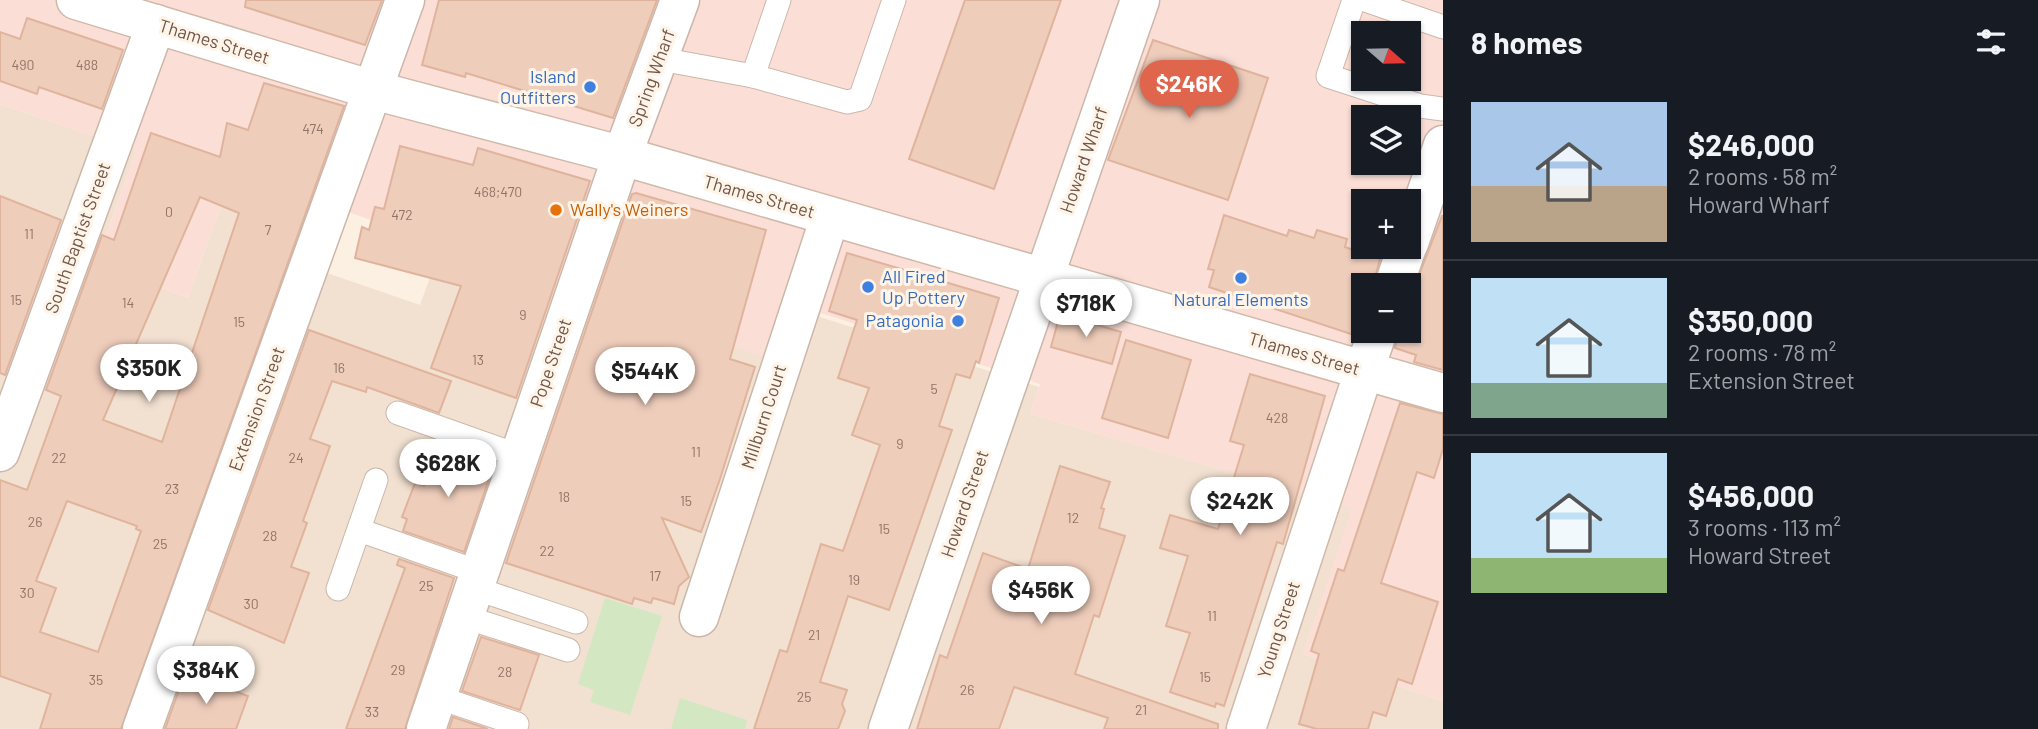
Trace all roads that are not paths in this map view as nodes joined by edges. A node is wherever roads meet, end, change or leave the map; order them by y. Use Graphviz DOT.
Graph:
graph roads {
  1 [pos="76,0"];
  2 [pos="405,0"];
  3 [pos="680,0"];
  4 [pos="779,0"];
  5 [pos="894,0"];
  6 [pos="1140,0"];
  7 [pos="1354,0"];
  8 [pos="1365,0"];
  9 [pos="156,24"];
  10 [pos="1443,27"];
  11 [pos="660,59"];
  12 [pos="753,76"];
  13 [pos="373,90"];
  14 [pos="1443,109"];
  15 [pos="1443,145"];
  16 [pos="622,156"];
  17 [pos="1421,208"];
  18 [pos="830,217"];
  19 [pos="1043,280"];
  20 [pos="1374,343"];
  21 [pos="1364,371"];
  22 [pos="1443,393"];
  23 [pos="398,413"];
  24 [pos="0,452"];
  25 [pos="519,456"];
  26 [pos="376,480"];
  27 [pos="359,530"];
  28 [pos="338,589"];
  29 [pos="473,592"];
  30 [pos="699,617"];
  31 [pos="576,622"];
  32 [pos="568,650"];
  33 [pos="431,713"];
  34 [pos="517,724"];
  35 [pos="142,729"];
  36 [pos="888,729"];
  37 [pos="1246,729"];
  1 -- 9 [label="street, Thames Street"];
  2 -- 13 [label="street, Extension Street"];
  3 -- 11 [label="street, Spring Wharf"];
  4 -- 12 [label="lane"];
  5 -- 12 [label="lane"];
  6 -- 19 [label="street, Howard Wharf"];
  7 -- 14 [label="lane"];
  8 -- 10 [label="lane"];
  9 -- 13 [label="street, Thames Street"];
  9 -- 24 [label="street, South Baptist Street"];
  11 -- 12 [label="lane"];
  11 -- 16 [label="street, Spring Wharf"];
  13 -- 16 [label="street, Thames Street"];
  13 -- 35 [label="street, Extension Street"];
  15 -- 17 [label="street"];
  16 -- 18 [label="street, Thames Street"];
  16 -- 25 [label="street, Pope Street"];
  18 -- 19 [label="street, Thames Street"];
  18 -- 30 [label="street, Millburn Court"];
  19 -- 21 [label="street, Thames Street"];
  19 -- 36 [label="street, Howard Street"];
  20 -- 21 [label="street, Young Street"];
  21 -- 22 [label="street, Thames Street"];
  21 -- 37 [label="street, Young Street"];
  23 -- 25 [label="lane"];
  25 -- 29 [label="street, Pope Street"];
  26 -- 27 [label="lane"];
  27 -- 28 [label="lane"];
  27 -- 29 [label="lane"];
  29 -- 31 [label="lane"];
  29 -- 32 [label="lane"];
  29 -- 33 [label="street, Pope Street"];
  33 -- 34 [label="lane"];
}
